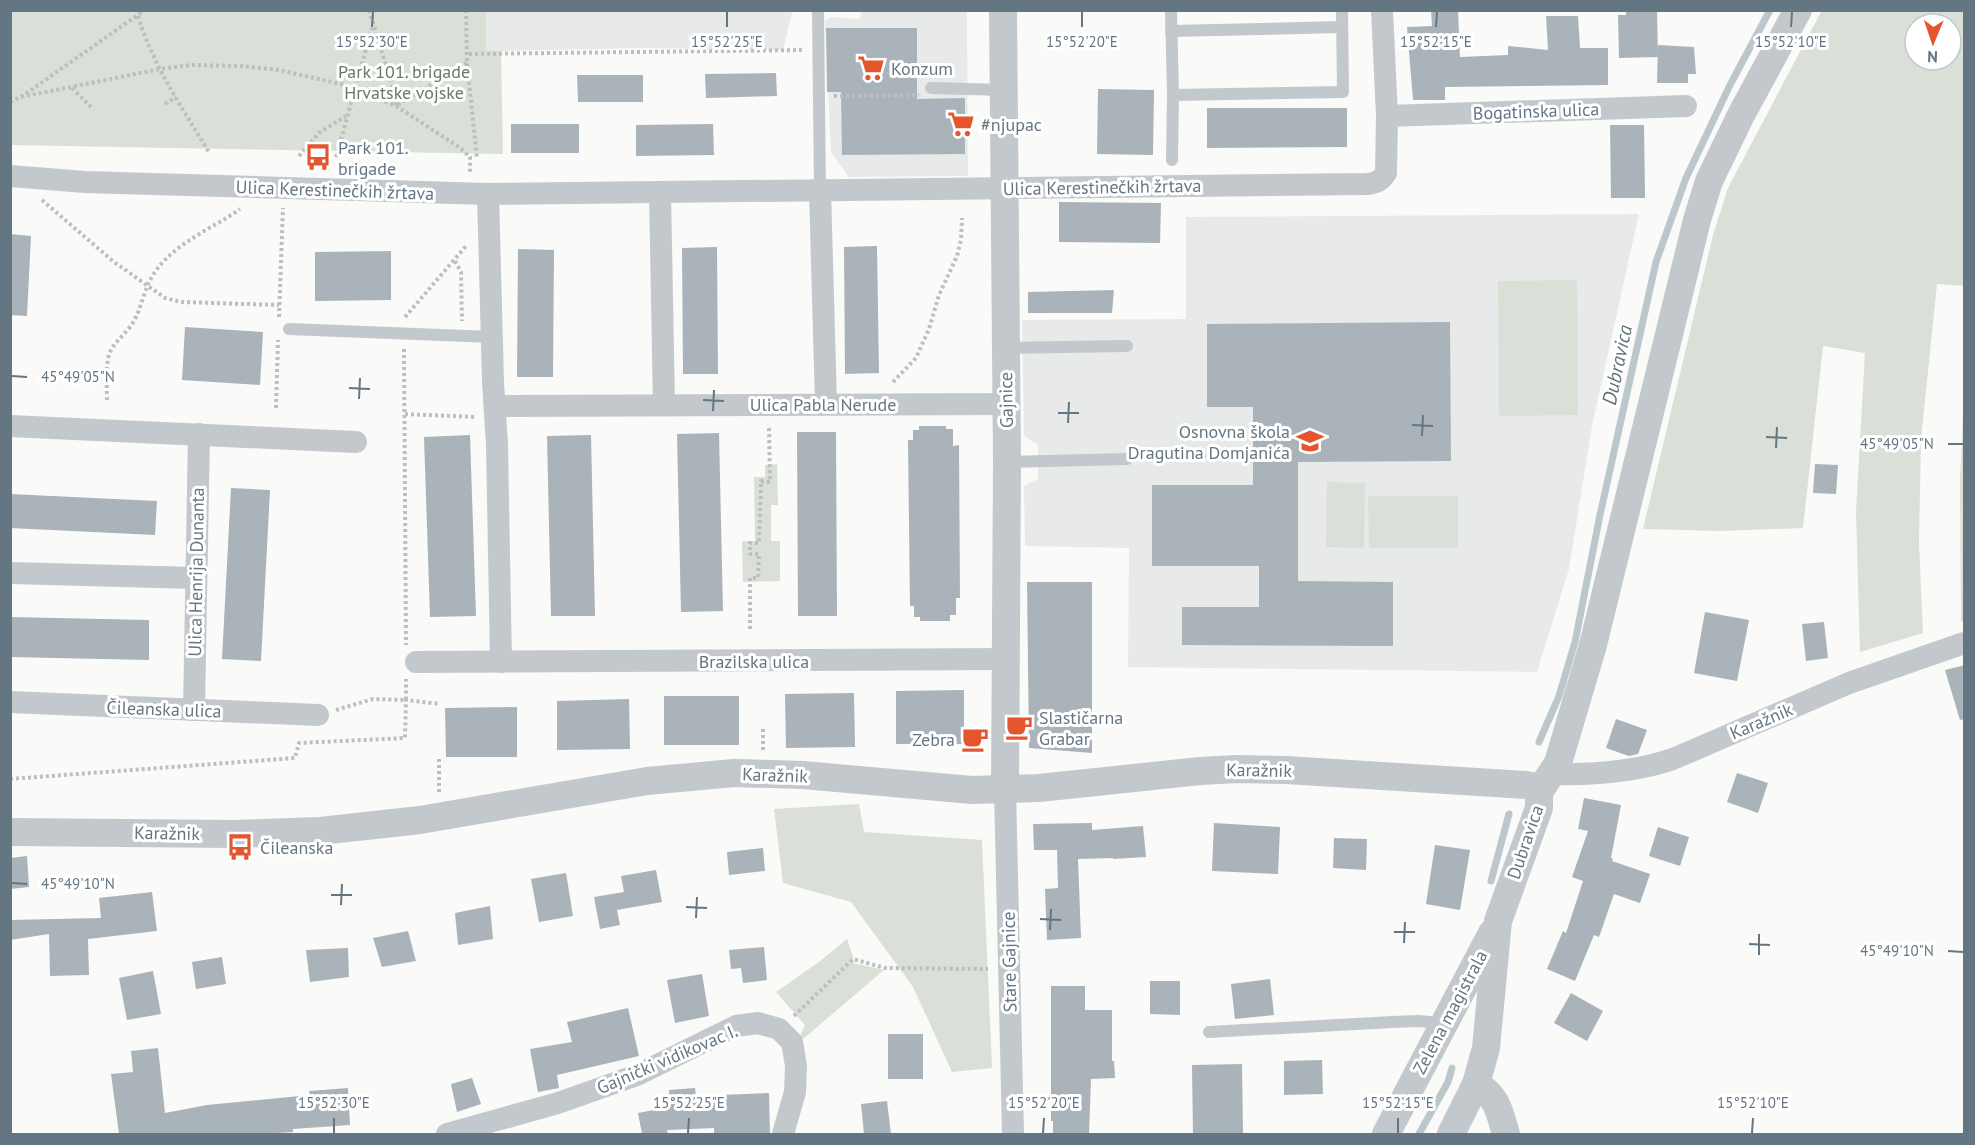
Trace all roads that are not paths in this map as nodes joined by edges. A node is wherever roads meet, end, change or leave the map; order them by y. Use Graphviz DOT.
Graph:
graph roads {
  1 [pos="818,10"];
  2 [pos="1003,10"];
  3 [pos="1171,10"];
  4 [pos="1342,10"];
  5 [pos="1382,10"];
  6 [pos="1798,10"];
  7 [pos="1342,27"];
  8 [pos="1171,31"];
  9 [pos="1004,90"];
  10 [pos="927,92"];
  11 [pos="1173,95"];
  12 [pos="1686,106"];
  13 [pos="1387,116"];
  14 [pos="1172,160"];
  15 [pos="10,176"];
  16 [pos="1005,187"];
  17 [pos="820,190"];
  18 [pos="660,192"];
  19 [pos="488,194"];
  20 [pos="284,329"];
  21 [pos="492,338"];
  22 [pos="1127,346"];
  23 [pos="1006,348"];
  24 [pos="826,404"];
  25 [pos="1006,404"];
  26 [pos="664,405"];
  27 [pos="489,412"];
  28 [pos="10,426"];
  29 [pos="199,434"];
  30 [pos="356,442"];
  31 [pos="1127,459"];
  32 [pos="1007,462"];
  33 [pos="10,573"];
  34 [pos="196,578"];
  35 [pos="1965,644"];
  36 [pos="1007,659"];
  37 [pos="501,662"];
  38 [pos="409,664"];
  39 [pos="10,702"];
  40 [pos="194,710"];
  41 [pos="318,715"];
  42 [pos="1546,783"];
  43 [pos="1005,789"];
  44 [pos="10,832"];
  45 [pos="1498,921"];
  46 [pos="1445,1023"];
  47 [pos="1209,1032"];
  48 [pos="1486,1048"];
  49 [pos="1476,1084"];
  50 [pos="447,1134"];
  51 [pos="783,1134"];
  52 [pos="1013,1134"];
  53 [pos="1386,1134"];
  54 [pos="1452,1134"];
  55 [pos="1506,1134"];
  1 -- 17 [label="lane"];
  2 -- 9 [label="street, Gajnice"];
  3 -- 8 [label="lane"];
  4 -- 7 [label="lane"];
  5 -- 13 [label="street"];
  6 -- 42 [label="street, Dubravica"];
  7 -- 8 [label="lane"];
  7 -- 11 [label="lane"];
  8 -- 11 [label="lane"];
  9 -- 10 [label="lane"];
  9 -- 16 [label="street, Gajnice"];
  11 -- 14 [label="lane"];
  12 -- 13 [label="street, Bogatinska ulica"];
  13 -- 16 [label="street, Ulica Kerestinečkih žrtava"];
  15 -- 19 [label="street, Ulica Kerestinečkih žrtava"];
  16 -- 17 [label="street, Ulica Kerestinečkih žrtava"];
  16 -- 23 [label="street, Gajnice"];
  17 -- 18 [label="street, Ulica Kerestinečkih žrtava"];
  17 -- 24 [label="street"];
  18 -- 19 [label="street, Ulica Kerestinečkih žrtava"];
  18 -- 26 [label="street"];
  19 -- 21 [label="street"];
  20 -- 21 [label="lane"];
  21 -- 27 [label="street"];
  22 -- 23 [label="lane"];
  23 -- 25 [label="street, Gajnice"];
  24 -- 25 [label="street, Ulica Pabla Nerude"];
  24 -- 26 [label="street, Ulica Pabla Nerude"];
  25 -- 32 [label="street, Gajnice"];
  26 -- 27 [label="street, Ulica Pabla Nerude"];
  27 -- 37 [label="street"];
  28 -- 29 [label="street"];
  29 -- 30 [label="street"];
  29 -- 34 [label="street, Ulica Henrija Dunanta"];
  31 -- 32 [label="lane"];
  32 -- 36 [label="street, Gajnice"];
  33 -- 34 [label="street"];
  34 -- 40 [label="street, Ulica Henrija Dunanta"];
  35 -- 42 [label="street, Karažnik"];
  36 -- 37 [label="street, Brazilska ulica"];
  36 -- 43 [label="street, Gajnice"];
  37 -- 38 [label="street, Brazilska ulica"];
  39 -- 40 [label="street, Čileanska ulica"];
  40 -- 41 [label="street, Čileanska ulica"];
  42 -- 43 [label="street, Karažnik"];
  42 -- 45 [label="street, Dubravica"];
  43 -- 44 [label="street, Karažnik"];
  43 -- 52 [label="street, Stare Gajnice"];
  45 -- 46 [label="street, Zelena magistrala"];
  45 -- 48 [label="street, Dubravica"];
  46 -- 47 [label="lane"];
  46 -- 48 [label="street"];
  46 -- 53 [label="street, Zelena magistrala"];
  48 -- 49 [label="street, Dubravica"];
  49 -- 54 [label="street, Dubravica"];
  49 -- 55 [label="street"];
  50 -- 51 [label="street, Gajnički vidikovac I."];
}
